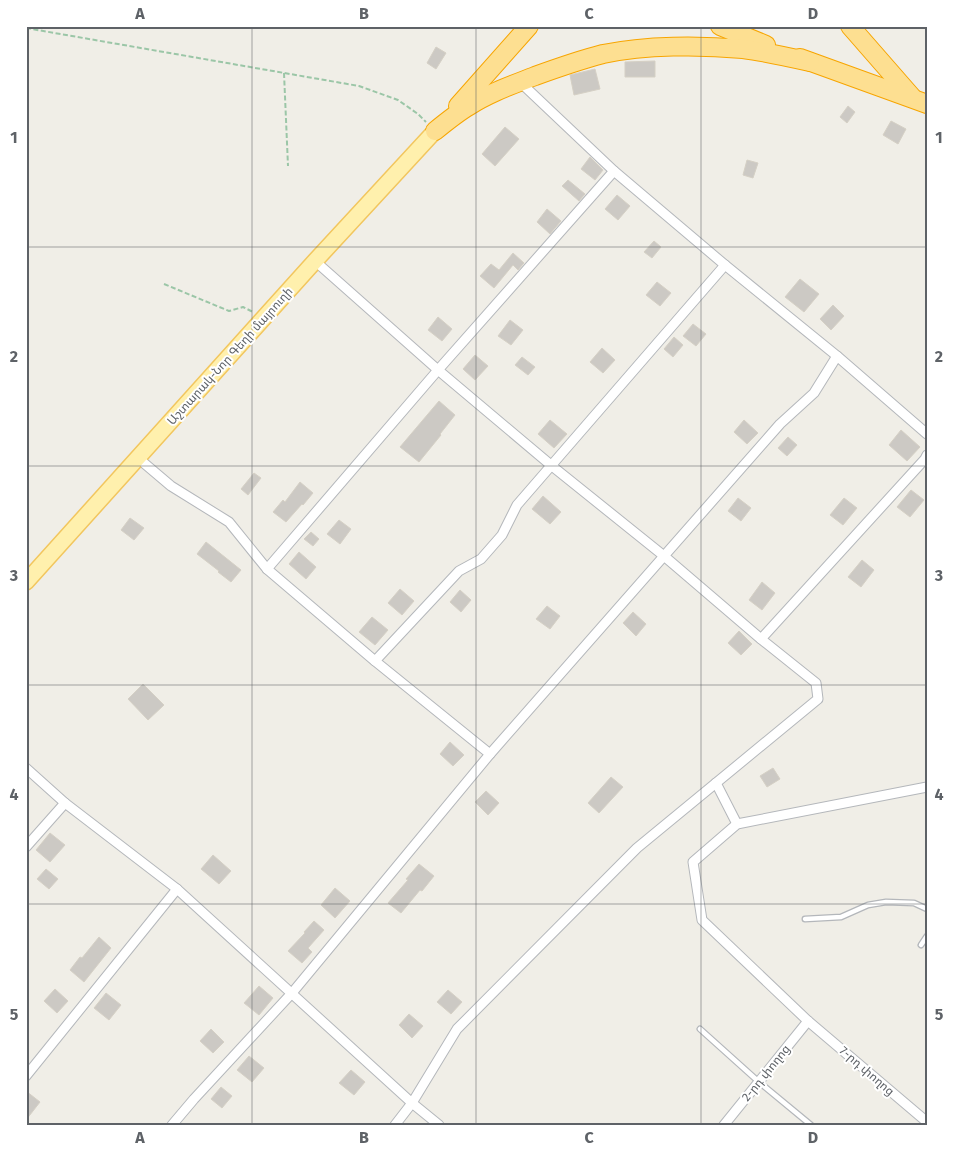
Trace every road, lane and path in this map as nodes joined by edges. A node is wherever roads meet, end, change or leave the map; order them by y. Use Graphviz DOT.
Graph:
graph roads {
  1 [pos="519,26"];
  2 [pos="529,26"];
  3 [pos="720,26"];
  4 [pos="850,26"];
  5 [pos="26,28"];
  6 [pos="810,62"];
  7 [pos="284,73"];
  8 [pos="488,73"];
  9 [pos="520,82"];
  10 [pos="920,101"];
  11 [pos="435,131"];
  12 [pos="288,166"];
  13 [pos="614,172"];
  14 [pos="315,261"];
  15 [pos="725,265"];
  16 [pos="164,284"];
  17 [pos="263,318"];
  18 [pos="837,356"];
  19 [pos="438,370"];
  20 [pos="927,434"];
  21 [pos="927,455"];
  22 [pos="138,458"];
  23 [pos="552,466"];
  24 [pos="664,556"];
  25 [pos="267,569"];
  26 [pos="26,582"];
  27 [pos="761,638"];
  28 [pos="375,661"];
  29 [pos="490,754"];
  30 [pos="26,768"];
  31 [pos="716,782"];
  32 [pos="927,787"];
  33 [pos="65,803"];
  34 [pos="737,824"];
  35 [pos="26,847"];
  36 [pos="177,889"];
  37 [pos="927,909"];
  38 [pos="805,919"];
  39 [pos="927,936"];
  40 [pos="921,944"];
  41 [pos="292,993"];
  42 [pos="808,1021"];
  43 [pos="700,1029"];
  44 [pos="26,1076"];
  45 [pos="759,1082"];
  46 [pos="412,1103"];
  47 [pos="927,1122"];
  48 [pos="172,1125"];
  49 [pos="396,1125"];
  50 [pos="439,1125"];
  51 [pos="724,1125"];
  52 [pos="811,1125"];
  1 -- 8 [label="highway"];
  2 -- 8 [label="highway"];
  3 -- 6 [label="highway"];
  4 -- 10 [label="highway"];
  5 -- 7 [label="path"];
  6 -- 9 [label="highway"];
  6 -- 10 [label="highway"];
  7 -- 11 [label="path"];
  7 -- 12 [label="path"];
  8 -- 11 [label="highway"];
  9 -- 11 [label="highway"];
  9 -- 13 [label="street"];
  11 -- 14 [label="main road, Աշտարակ-Նոր Գեղի մայրուղի"];
  13 -- 15 [label="street"];
  13 -- 19 [label="street"];
  14 -- 17 [label="main road, Աշտարակ-Նոր Գեղի մայրուղի"];
  14 -- 19 [label="street"];
  15 -- 18 [label="street"];
  15 -- 23 [label="street"];
  16 -- 17 [label="path"];
  17 -- 22 [label="main road, Աշտարակ-Նոր Գեղի մայրուղի"];
  18 -- 20 [label="street"];
  18 -- 24 [label="street"];
  19 -- 23 [label="street"];
  19 -- 25 [label="street"];
  21 -- 27 [label="street"];
  22 -- 25 [label="street"];
  22 -- 26 [label="main road, Աշտարակ-Նոր Գեղի մայրուղի"];
  23 -- 24 [label="street"];
  23 -- 28 [label="street"];
  24 -- 27 [label="street"];
  24 -- 29 [label="street"];
  25 -- 28 [label="street"];
  27 -- 31 [label="street"];
  28 -- 29 [label="street"];
  29 -- 41 [label="street"];
  30 -- 33 [label="street"];
  31 -- 34 [label="street"];
  31 -- 46 [label="street"];
  32 -- 34 [label="street"];
  33 -- 35 [label="street"];
  33 -- 36 [label="street"];
  34 -- 42 [label="street, 7-րդ փողոց"];
  36 -- 41 [label="street"];
  36 -- 44 [label="street"];
  37 -- 38 [label="lane"];
  39 -- 40 [label="lane"];
  41 -- 46 [label="street"];
  41 -- 48 [label="street"];
  42 -- 45 [label="street, 2-րդ փողոց"];
  42 -- 47 [label="street, 7-րդ փողոց"];
  43 -- 45 [label="lane"];
  45 -- 51 [label="street, 2-րդ փողոց"];
  45 -- 52 [label="lane"];
  46 -- 49 [label="street"];
  46 -- 50 [label="street"];
}
